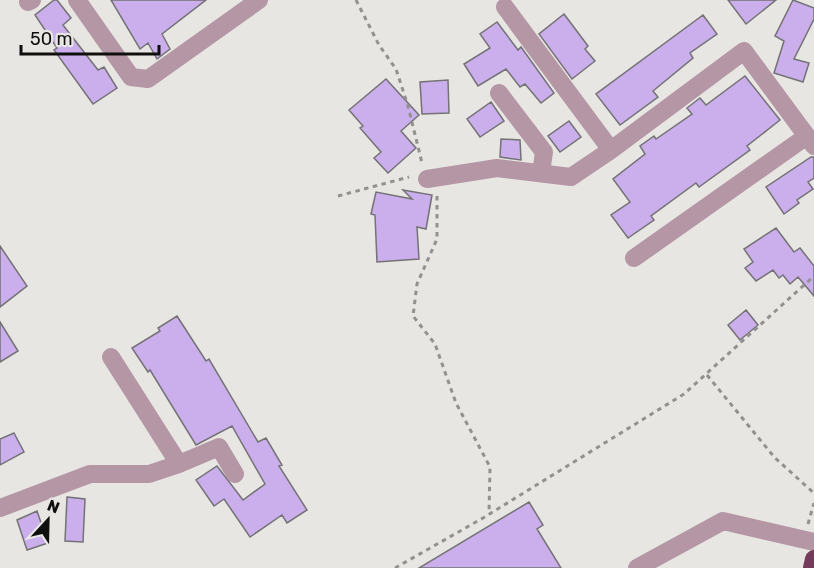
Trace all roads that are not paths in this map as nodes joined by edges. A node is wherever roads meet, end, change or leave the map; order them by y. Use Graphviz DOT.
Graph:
graph roads {
  1 [pos="77,0"];
  2 [pos="259,0"];
  3 [pos="505,7"];
  4 [pos="499,93"];
  5 [pos="811,141"];
  6 [pos="612,150"];
  7 [pos="541,173"];
  8 [pos="422,177"];
  9 [pos="634,258"];
  10 [pos="111,357"];
  11 [pos="179,464"];
  12 [pos="235,474"];
  13 [pos="0,508"];
  14 [pos="814,542"];
  15 [pos="814,559"];
  16 [pos="637,568"];
  17 [pos="812,568"];
  1 -- 2 [label="street"];
  3 -- 6 [label="street"];
  4 -- 7 [label="street"];
  5 -- 6 [label="street"];
  5 -- 9 [label="street"];
  6 -- 7 [label="street"];
  7 -- 8 [label="street"];
  10 -- 11 [label="street"];
  11 -- 12 [label="street"];
  11 -- 13 [label="street"];
  14 -- 16 [label="street"];
  15 -- 17 [label="highway"];
}
